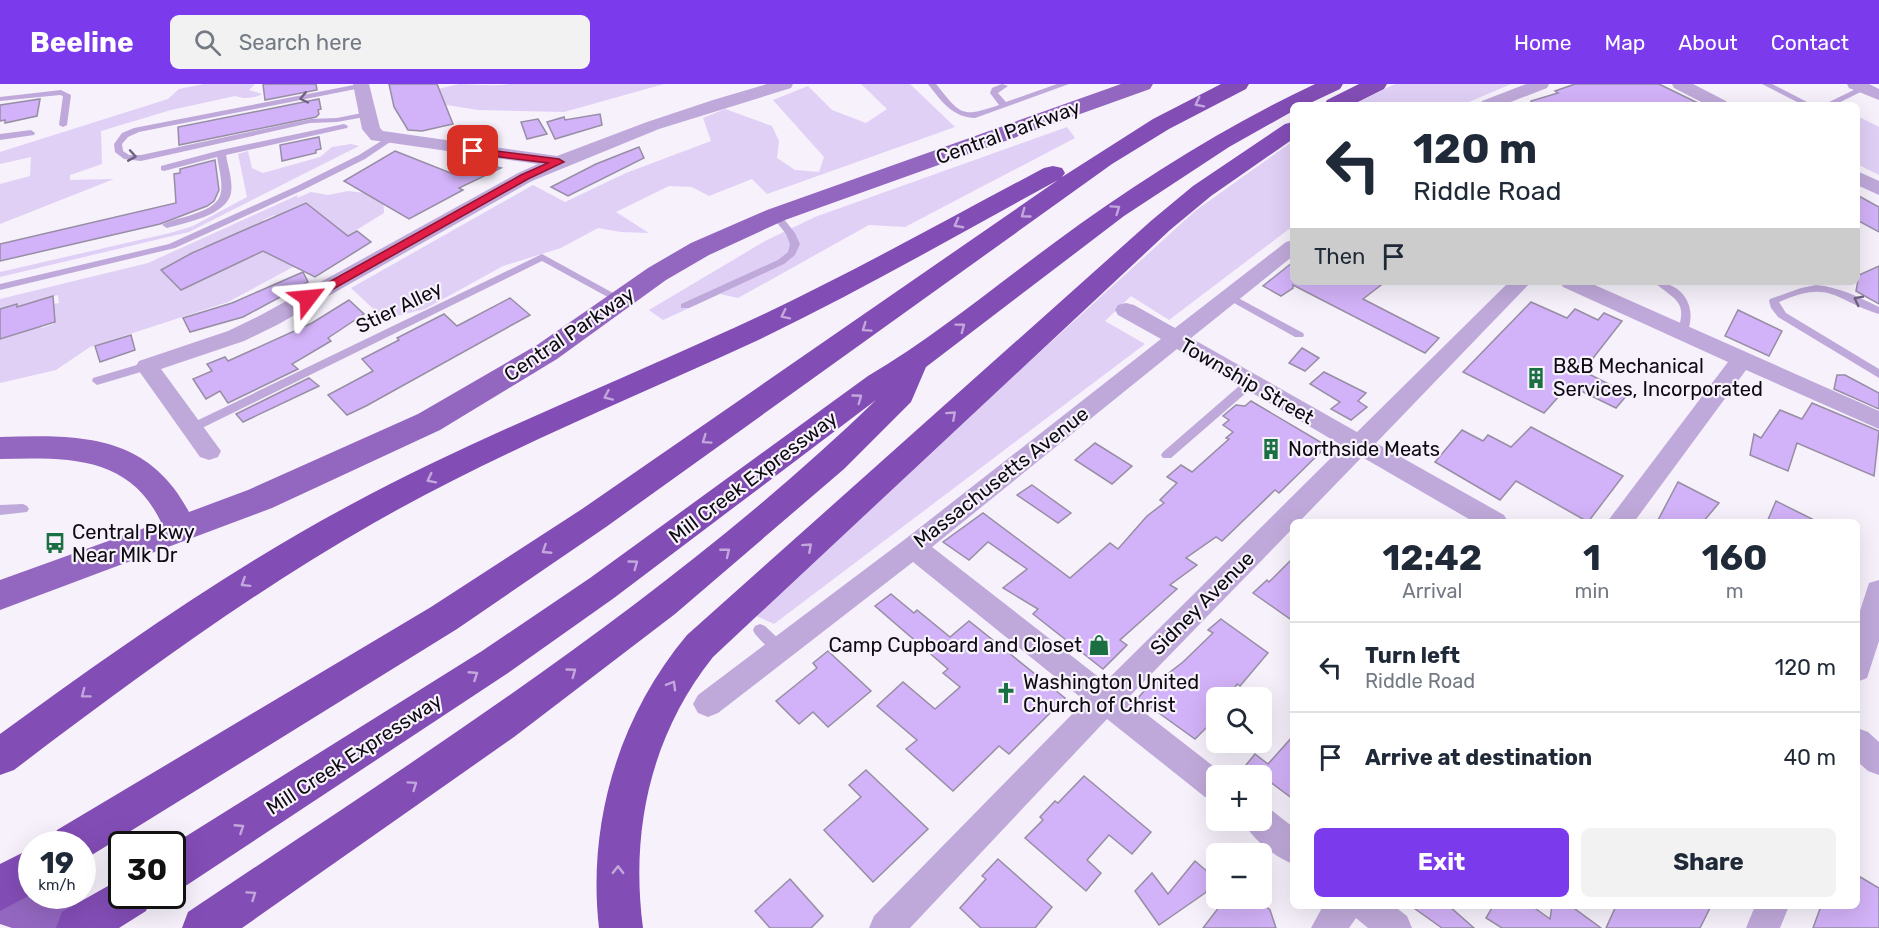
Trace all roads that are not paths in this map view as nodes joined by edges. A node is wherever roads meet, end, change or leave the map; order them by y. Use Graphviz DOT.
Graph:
graph roads {
  1 [pos="785,84"];
  2 [pos="932,84"];
  3 [pos="1065,84"];
  4 [pos="1238,84"];
  5 [pos="1332,84"];
  6 [pos="1376,84"];
  7 [pos="1541,84"];
  8 [pos="1680,84"];
  9 [pos="1766,84"];
  10 [pos="361,85"];
  11 [pos="1004,86"];
  12 [pos="1129,86"];
  13 [pos="1866,89"];
  14 [pos="0,99"];
  15 [pos="1295,102"];
  16 [pos="1341,102"];
  17 [pos="1496,102"];
  18 [pos="1714,102"];
  19 [pos="1803,102"];
  20 [pos="1834,102"];
  21 [pos="1290,104"];
  22 [pos="1005,106"];
  23 [pos="368,118"];
  24 [pos="63,124"];
  25 [pos="1161,124"];
  26 [pos="1290,131"];
  27 [pos="31,133"];
  28 [pos="0,137"];
  29 [pos="389,140"];
  30 [pos="221,153"];
  31 [pos="559,162"];
  32 [pos="164,168"];
  33 [pos="1860,179"];
  34 [pos="1879,189"];
  35 [pos="776,215"];
  36 [pos="167,225"];
  37 [pos="1290,248"];
  38 [pos="1518,285"];
  39 [pos="1577,285"];
  40 [pos="1664,285"];
  41 [pos="0,287"];
  42 [pos="1230,296"];
  43 [pos="619,299"];
  44 [pos="685,306"];
  45 [pos="1126,310"];
  46 [pos="1879,311"];
  47 [pos="1682,333"];
  48 [pos="1299,335"];
  49 [pos="1174,339"];
  50 [pos="1742,360"];
  51 [pos="914,362"];
  52 [pos="147,366"];
  53 [pos="1879,374"];
  54 [pos="97,381"];
  55 [pos="1250,383"];
  56 [pos="1879,421"];
  57 [pos="192,428"];
  58 [pos="1358,444"];
  59 [pos="0,448"];
  60 [pos="209,451"];
  61 [pos="1167,455"];
  62 [pos="23,509"];
  63 [pos="0,510"];
  64 [pos="1490,519"];
  65 [pos="1622,519"];
  66 [pos="182,529"];
  67 [pos="913,547"];
  68 [pos="1879,591"];
  69 [pos="0,595"];
  70 [pos="760,630"];
  71 [pos="780,649"];
  72 [pos="1860,658"];
  73 [pos="1106,700"];
  74 [pos="708,704"];
  75 [pos="1860,745"];
  76 [pos="0,757"];
  77 [pos="1879,761"];
  78 [pos="1206,779"];
  79 [pos="93,831"];
  80 [pos="1272,831"];
  81 [pos="1290,846"];
  82 [pos="186,861"];
  83 [pos="18,878"];
  84 [pos="0,889"];
  85 [pos="0,902"];
  86 [pos="109,909"];
  87 [pos="1342,909"];
  88 [pos="1371,909"];
  89 [pos="1771,909"];
  90 [pos="78,928"];
  91 [pos="204,928"];
  92 [pos="621,928"];
  93 [pos="886,928"];
  94 [pos="1328,928"];
  95 [pos="1395,928"];
  96 [pos="1763,928"];
  1 -- 31 [label="street"];
  2 -- 22 [label="lane"];
  3 -- 22 [label="lane"];
  4 -- 25 [label="highway, one-way"];
  15 -- 5 [label="highway, Mill Creek Expressway, one-way"];
  6 -- 16 [label="highway"];
  7 -- 17 [label="street"];
  8 -- 18 [label="street"];
  9 -- 19 [label="lane"];
  10 -- 23 [label="street"];
  10 -- 23 [label="lane, one-way"];
  11 -- 22 [label="lane"];
  12 -- 35 [label="main road, Central Parkway"];
  13 -- 20 [label="lane"];
  14 -- 24 [label="lane"];
  51 -- 21 [label="highway, Mill Creek Expressway, one-way"];
  23 -- 29 [label="street"];
  23 -- 30 [label="lane"];
  25 -- 76 [label="highway, one-way"];
  25 -- 79 [label="highway, one-way"];
  92 -- 26 [label="highway, one-way"];
  27 -- 28 [label="lane"];
  29 -- 31 [label="street"];
  29 -- 41 [label="lane"];
  30 -- 32 [label="lane"];
  30 -- 36 [label="lane"];
  31 -- 52 [label="street"];
  33 -- 34 [label="street"];
  35 -- 43 [label="main road, Central Parkway"];
  35 -- 44 [label="lane"];
  37 -- 42 [label="street, Massachusetts Avenue"];
  38 -- 58 [label="street, Sidney Avenue"];
  39 -- 47 [label="street"];
  40 -- 47 [label="lane"];
  42 -- 48 [label="lane"];
  42 -- 49 [label="street, Massachusetts Avenue"];
  43 -- 57 [label="lane, Stier Alley"];
  43 -- 66 [label="main road, Central Parkway"];
  45 -- 49 [label="street, Township Street"];
  46 -- 53 [label="lane, one-way"];
  47 -- 50 [label="street"];
  49 -- 55 [label="street, Township Street"];
  49 -- 67 [label="street, Massachusetts Avenue"];
  50 -- 56 [label="street"];
  50 -- 65 [label="street"];
  82 -- 51 [label="highway, Mill Creek Expressway, one-way"];
  91 -- 51 [label="highway, one-way"];
  52 -- 54 [label="lane"];
  52 -- 57 [label="street"];
  55 -- 58 [label="street, Township Street"];
  55 -- 61 [label="lane"];
  57 -- 60 [label="street"];
  58 -- 64 [label="street, Township Street"];
  58 -- 73 [label="street, Sidney Avenue"];
  59 -- 66 [label="main road"];
  62 -- 63 [label="lane"];
  66 -- 69 [label="main road, Central Parkway"];
  67 -- 71 [label="street, Massachusetts Avenue"];
  67 -- 73 [label="street"];
  68 -- 72 [label="street"];
  70 -- 71 [label="lane"];
  71 -- 74 [label="street, Massachusetts Avenue"];
  73 -- 78 [label="street"];
  73 -- 93 [label="street, Sidney Avenue"];
  75 -- 77 [label="street"];
  80 -- 81 [label="street"];
  83 -- 84 [label="highway"];
  85 -- 90 [label="main road"];
  86 -- 90 [label="highway"];
  87 -- 94 [label="street"];
  88 -- 95 [label="street"];
  89 -- 96 [label="street"];
}
